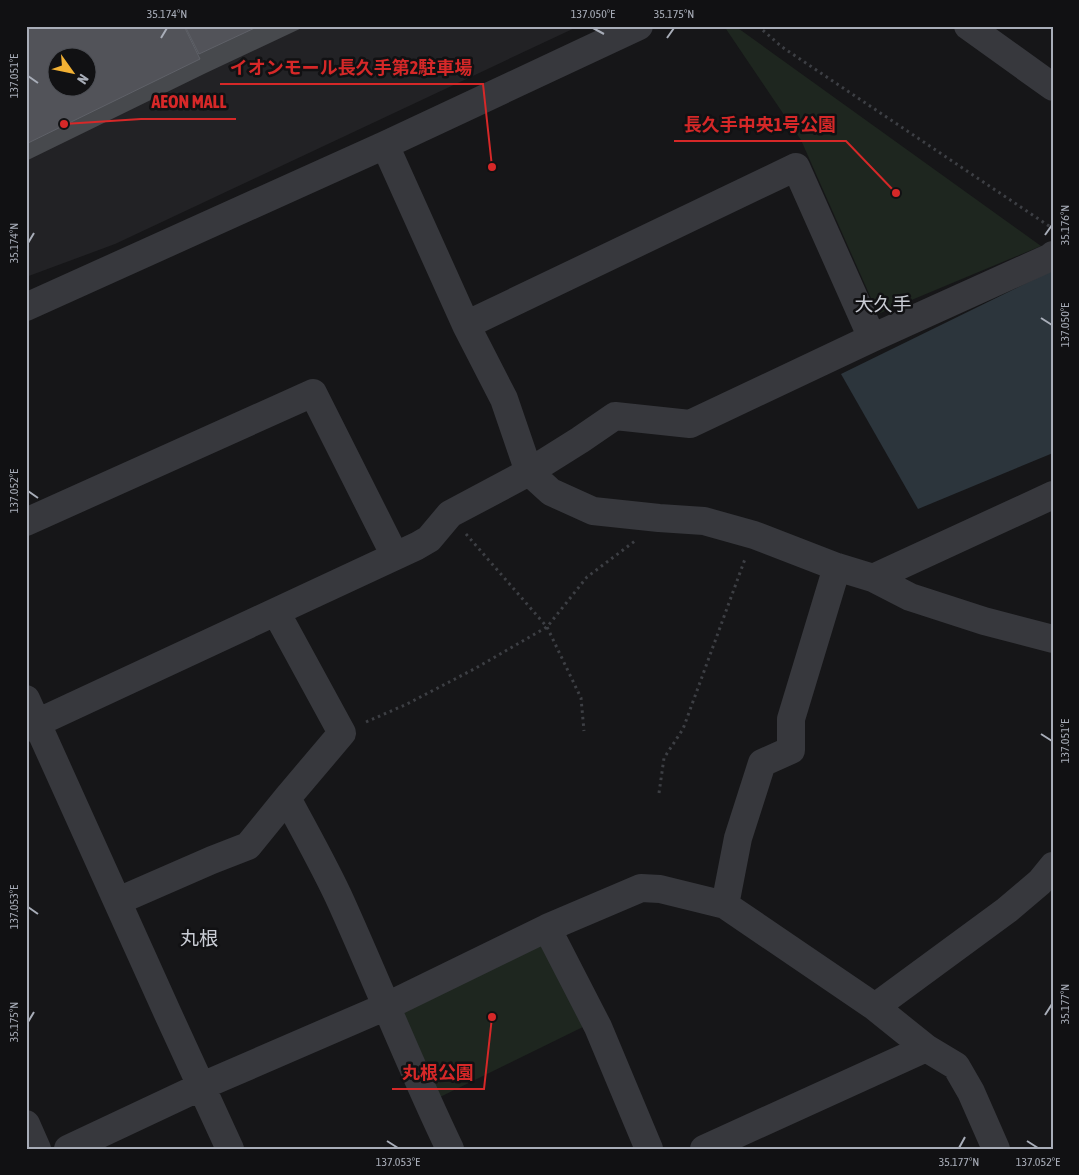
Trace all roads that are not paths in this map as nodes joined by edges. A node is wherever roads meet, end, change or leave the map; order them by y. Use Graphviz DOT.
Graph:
graph roads {
  1 [pos="639,26"];
  2 [pos="968,26"];
  3 [pos="1053,87"];
  4 [pos="385,145"];
  5 [pos="1053,255"];
  6 [pos="26,307"];
  7 [pos="466,326"];
  8 [pos="872,338"];
  9 [pos="529,472"];
  10 [pos="1053,495"];
  11 [pos="26,522"];
  12 [pos="395,556"];
  13 [pos="837,568"];
  14 [pos="873,578"];
  15 [pos="276,612"];
  16 [pos="1053,639"];
  17 [pos="30,716"];
  18 [pos="287,798"];
  19 [pos="1053,866"];
  20 [pos="118,902"];
  21 [pos="726,905"];
  22 [pos="547,928"];
  23 [pos="387,1006"];
  24 [pos="875,1007"];
  25 [pos="926,1048"];
  26 [pos="202,1086"];
  27 [pos="26,1124"];
  28 [pos="37,1149"];
  29 [pos="68,1149"];
  30 [pos="230,1149"];
  31 [pos="450,1149"];
  32 [pos="649,1149"];
  33 [pos="704,1149"];
  34 [pos="996,1149"];
  1 -- 4 [label="street"];
  2 -- 3 [label="street"];
  4 -- 6 [label="street"];
  4 -- 7 [label="street"];
  5 -- 8 [label="street"];
  7 -- 8 [label="street"];
  7 -- 9 [label="street"];
  8 -- 9 [label="street"];
  9 -- 12 [label="street"];
  9 -- 13 [label="street"];
  10 -- 14 [label="street"];
  11 -- 12 [label="street"];
  12 -- 15 [label="street"];
  13 -- 14 [label="street"];
  13 -- 21 [label="street"];
  14 -- 16 [label="street"];
  15 -- 17 [label="street"];
  15 -- 18 [label="street"];
  17 -- 20 [label="street"];
  18 -- 20 [label="street"];
  18 -- 23 [label="street"];
  19 -- 24 [label="street"];
  20 -- 26 [label="street"];
  21 -- 22 [label="street"];
  21 -- 24 [label="street"];
  22 -- 23 [label="street"];
  22 -- 32 [label="street"];
  23 -- 26 [label="street"];
  23 -- 31 [label="street"];
  24 -- 25 [label="street"];
  25 -- 33 [label="street"];
  25 -- 34 [label="street"];
  26 -- 29 [label="street"];
  26 -- 30 [label="street"];
  27 -- 28 [label="street"];
}
